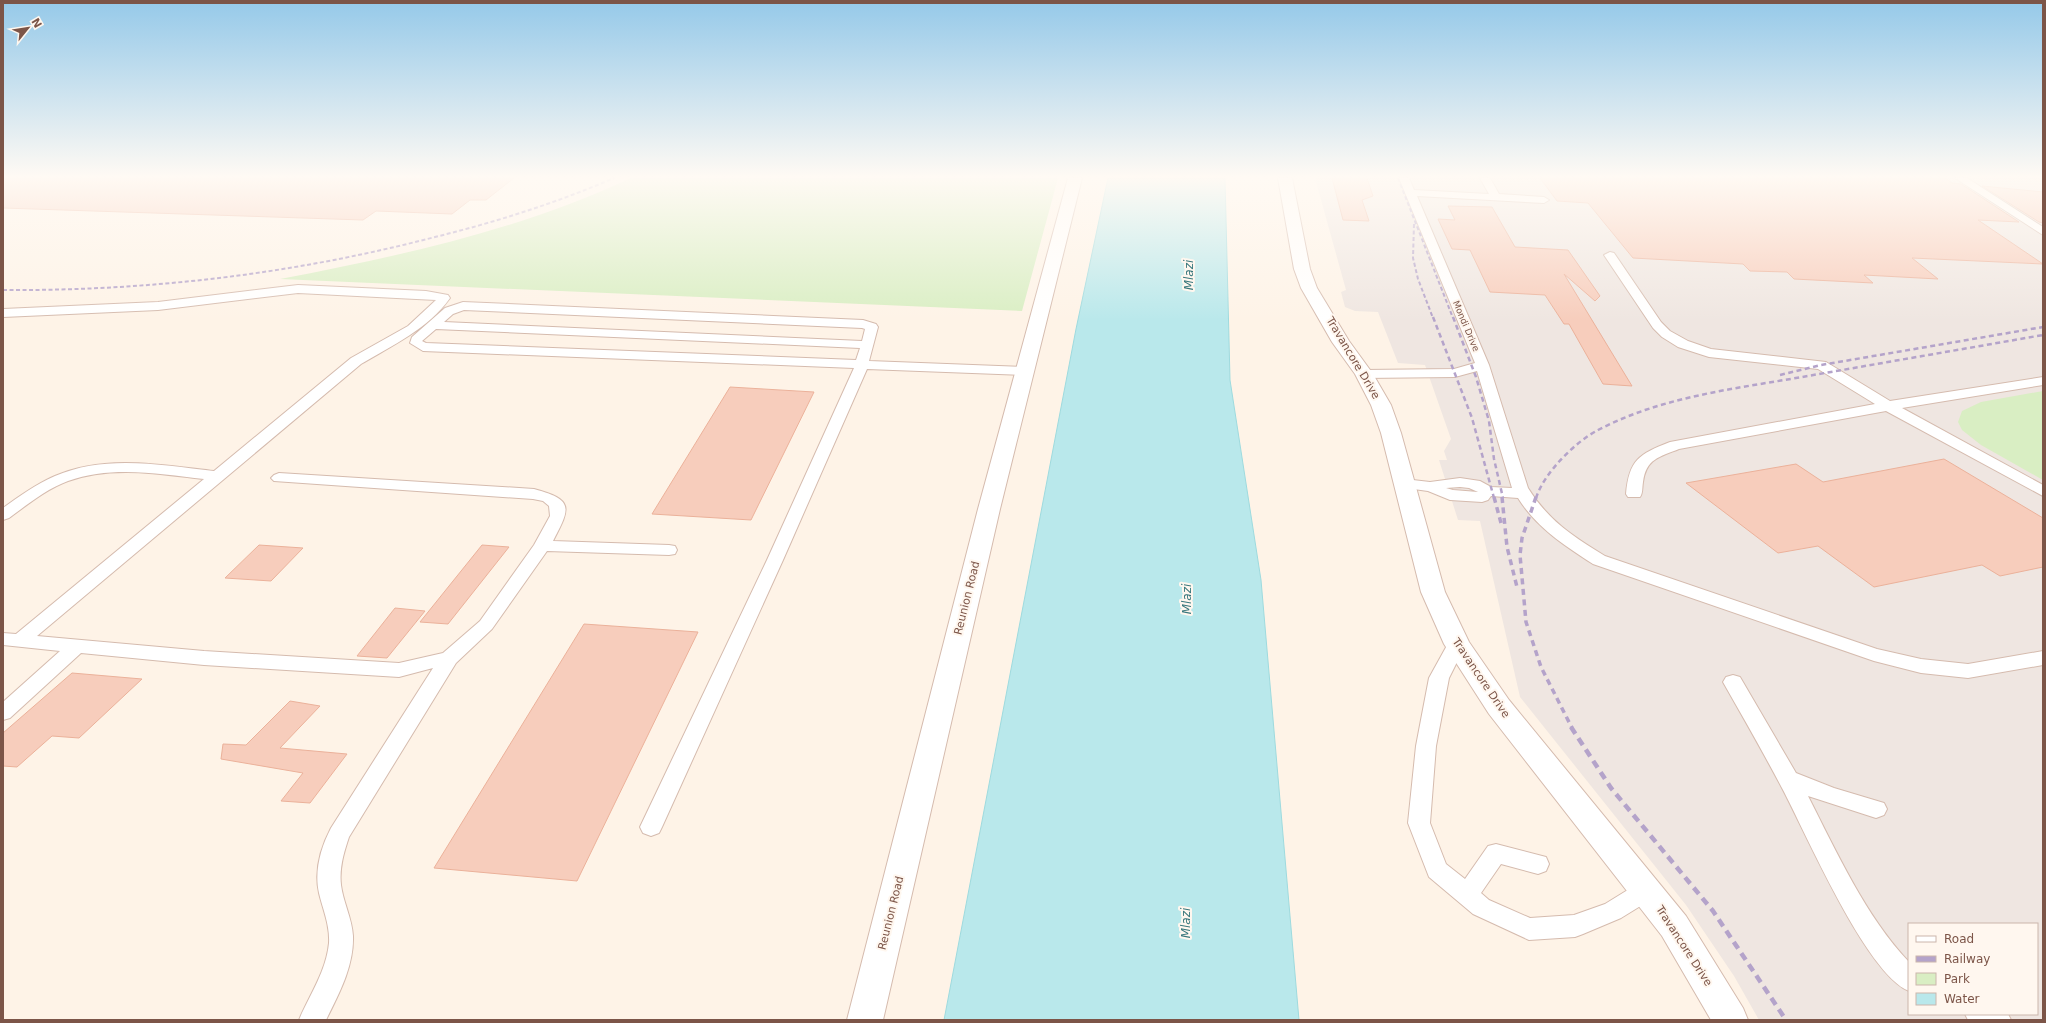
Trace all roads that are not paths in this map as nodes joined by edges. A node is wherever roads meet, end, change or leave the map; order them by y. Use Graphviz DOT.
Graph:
graph roads {
  1 [pos="1062,226"];
  2 [pos="1294,226"];
  3 [pos="1425,226"];
  4 [pos="2033,226"];
  5 [pos="2043,232"];
  6 [pos="1610,254"];
  7 [pos="3,313"];
  8 [pos="668,316"];
  9 [pos="434,325"];
  10 [pos="652,336"];
  11 [pos="868,346"];
  12 [pos="637,355"];
  13 [pos="862,364"];
  14 [pos="1482,365"];
  15 [pos="1024,371"];
  16 [pos="1364,374"];
  17 [pos="2043,381"];
  18 [pos="1888,406"];
  19 [pos="219,476"];
  20 [pos="279,478"];
  21 [pos="1404,484"];
  22 [pos="2043,491"];
  23 [pos="1524,494"];
  24 [pos="1634,494"];
  25 [pos="3,515"];
  26 [pos="542,546"];
  27 [pos="669,550"];
  28 [pos="11,640"];
  29 [pos="1457,644"];
  30 [pos="77,646"];
  31 [pos="449,658"];
  32 [pos="2043,658"];
  33 [pos="1733,682"];
  34 [pos="3,713"];
  35 [pos="1788,779"];
  36 [pos="1876,809"];
  37 [pos="651,827"];
  38 [pos="1538,864"];
  39 [pos="1647,890"];
  40 [pos="1467,895"];
  41 [pos="1908,978"];
  42 [pos="1981,1015"];
  43 [pos="312,1020"];
  44 [pos="865,1020"];
  45 [pos="1730,1020"];
  46 [pos="1998,1020"];
  1 -- 15 [label="street, Reunion Road"];
  2 -- 16 [label="street, Travancore Drive"];
  3 -- 14 [label="lane, Mondi Drive"];
  4 -- 5 [label="lane"];
  6 -- 18 [label="lane"];
  7 -- 19 [label="lane"];
  8 -- 9 [label="lane"];
  8 -- 10 [label="lane"];
  8 -- 11 [label="lane"];
  9 -- 10 [label="lane"];
  9 -- 12 [label="lane"];
  10 -- 11 [label="lane"];
  10 -- 12 [label="lane"];
  11 -- 13 [label="lane"];
  12 -- 13 [label="lane"];
  13 -- 15 [label="lane"];
  13 -- 37 [label="lane"];
  14 -- 16 [label="lane, Mondi Drive"];
  14 -- 23 [label="lane"];
  15 -- 44 [label="street, Reunion Road"];
  16 -- 21 [label="street, Travancore Drive"];
  17 -- 18 [label="lane"];
  18 -- 22 [label="lane"];
  18 -- 24 [label="lane"];
  19 -- 25 [label="lane"];
  19 -- 28 [label="lane"];
  20 -- 26 [label="lane"];
  21 -- 23 [label="lane"];
  21 -- 29 [label="street, Travancore Drive"];
  23 -- 32 [label="lane"];
  26 -- 27 [label="lane"];
  26 -- 31 [label="lane"];
  28 -- 30 [label="lane"];
  29 -- 39 [label="street, Travancore Drive"];
  29 -- 40 [label="lane"];
  30 -- 31 [label="lane"];
  30 -- 34 [label="lane"];
  31 -- 43 [label="lane"];
  33 -- 35 [label="lane"];
  35 -- 36 [label="lane"];
  35 -- 41 [label="lane"];
  38 -- 40 [label="lane"];
  39 -- 40 [label="lane"];
  39 -- 45 [label="street, Travancore Drive"];
  42 -- 46 [label="lane"];
}
